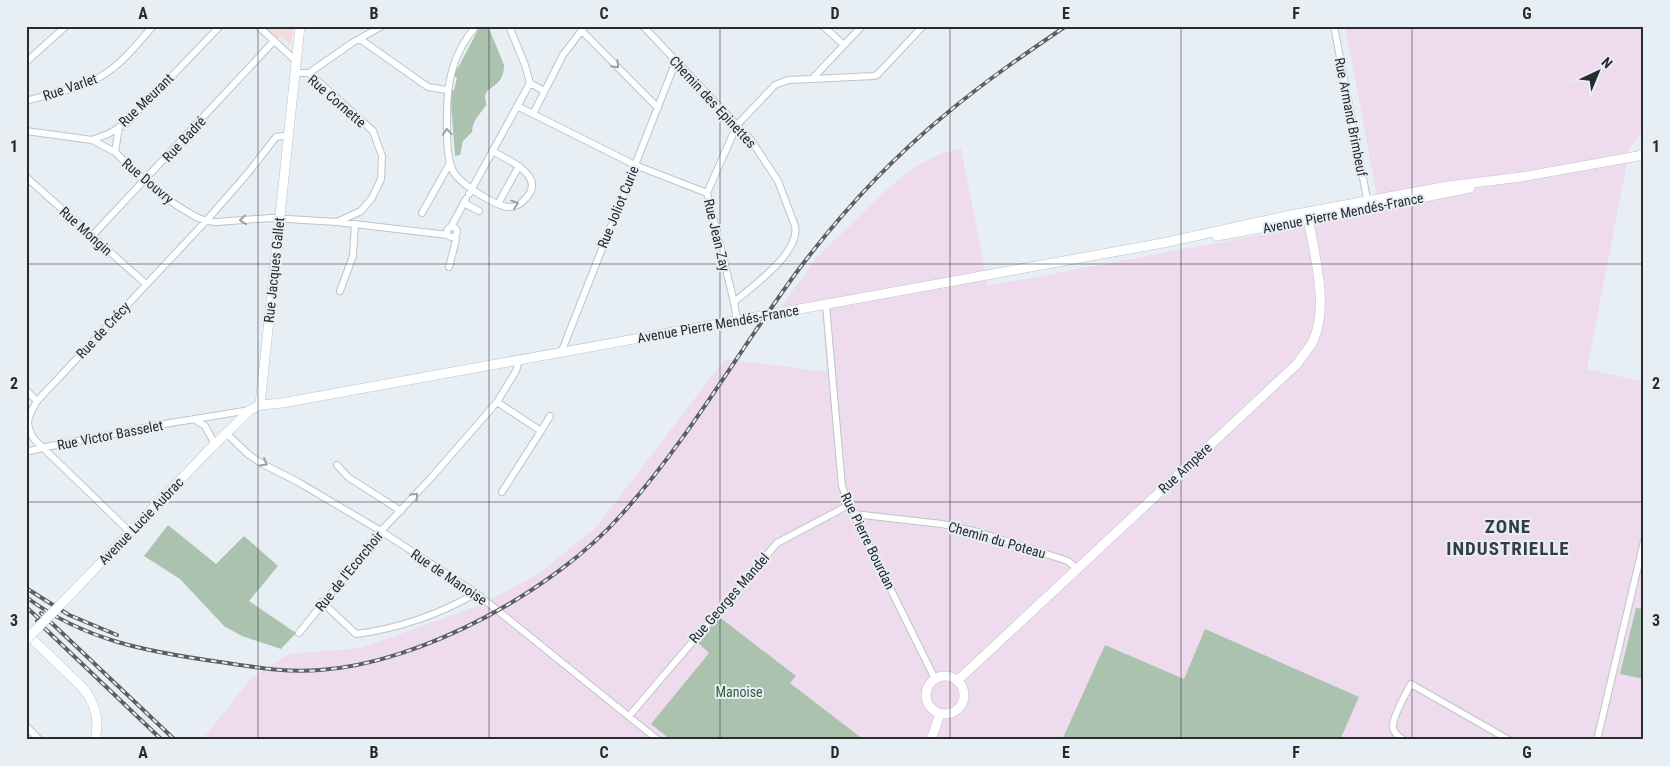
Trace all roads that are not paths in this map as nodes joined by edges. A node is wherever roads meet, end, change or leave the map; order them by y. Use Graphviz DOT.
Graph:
graph roads {
  1 [pos="66,26"];
  2 [pos="153,26"];
  3 [pos="220,26"];
  4 [pos="258,26"];
  5 [pos="300,26"];
  6 [pos="382,26"];
  7 [pos="476,26"];
  8 [pos="509,26"];
  9 [pos="642,26"];
  10 [pos="823,26"];
  11 [pos="862,26"];
  12 [pos="924,26"];
  13 [pos="1334,26"];
  14 [pos="583,28"];
  15 [pos="360,39"];
  16 [pos="274,41"];
  17 [pos="844,46"];
  18 [pos="296,60"];
  19 [pos="676,61"];
  20 [pos="26,62"];
  21 [pos="295,73"];
  22 [pos="309,73"];
  23 [pos="812,79"];
  24 [pos="530,83"];
  25 [pos="447,90"];
  26 [pos="544,91"];
  27 [pos="26,101"];
  28 [pos="517,106"];
  29 [pos="658,108"];
  30 [pos="533,114"];
  31 [pos="737,124"];
  32 [pos="119,127"];
  33 [pos="26,131"];
  34 [pos="289,135"];
  35 [pos="92,140"];
  36 [pos="492,151"];
  37 [pos="114,152"];
  38 [pos="1642,156"];
  39 [pos="450,163"];
  40 [pos="635,165"];
  41 [pos="520,166"];
  42 [pos="26,177"];
  43 [pos="145,181"];
  44 [pos="707,193"];
  45 [pos="468,196"];
  46 [pos="498,204"];
  47 [pos="1368,204"];
  48 [pos="361,211"];
  49 [pos="479,211"];
  50 [pos="422,213"];
  51 [pos="1305,216"];
  52 [pos="280,218"];
  53 [pos="206,221"];
  54 [pos="337,222"];
  55 [pos="359,225"];
  56 [pos="451,235"];
  57 [pos="92,236"];
  58 [pos="449,267"];
  59 [pos="146,284"];
  60 [pos="340,291"];
  61 [pos="734,302"];
  62 [pos="826,305"];
  63 [pos="737,321"];
  64 [pos="560,353"];
  65 [pos="519,361"];
  66 [pos="26,390"];
  67 [pos="37,401"];
  68 [pos="497,402"];
  69 [pos="260,405"];
  70 [pos="250,410"];
  71 [pos="550,416"];
  72 [pos="194,419"];
  73 [pos="541,431"];
  74 [pos="226,434"];
  75 [pos="215,444"];
  76 [pos="42,447"];
  77 [pos="26,452"];
  78 [pos="337,465"];
  79 [pos="502,492"];
  80 [pos="849,505"];
  81 [pos="401,510"];
  82 [pos="854,514"];
  83 [pos="381,531"];
  84 [pos="131,533"];
  85 [pos="1644,541"];
  86 [pos="1077,569"];
  87 [pos="476,593"];
  88 [pos="322,602"];
  89 [pos="26,633"];
  90 [pos="298,634"];
  91 [pos="26,640"];
  92 [pos="935,678"];
  93 [pos="957,680"];
  94 [pos="940,714"];
  95 [pos="629,716"];
  96 [pos="26,726"];
  97 [pos="1500,738"];
  98 [pos="40,740"];
  99 [pos="95,740"];
  100 [pos="658,740"];
  101 [pos="931,740"];
  102 [pos="1404,740"];
  103 [pos="1509,740"];
  104 [pos="1598,740"];
  1 -- 20 [label="street"];
  2 -- 27 [label="street, Rue Varlet"];
  3 -- 32 [label="street, Rue Meurant"];
  4 -- 16 [label="street"];
  5 -- 18 [label="main road, Rue Jacques Gallet"];
  6 -- 15 [label="street"];
  7 -- 25 [label="street"];
  8 -- 24 [label="street"];
  9 -- 19 [label="street, Chemin des Epinettes"];
  10 -- 17 [label="street"];
  11 -- 17 [label="street"];
  12 -- 23 [label="street"];
  13 -- 47 [label="street, Rue Armand Brimbeuf"];
  14 -- 26 [label="street"];
  14 -- 29 [label="street, one-way"];
  15 -- 22 [label="street"];
  15 -- 25 [label="street"];
  16 -- 18 [label="street"];
  16 -- 43 [label="street, Rue Badré"];
  17 -- 23 [label="street"];
  18 -- 21 [label="main road, Rue Jacques Gallet"];
  19 -- 29 [label="street, Rue Joliot Curie"];
  19 -- 31 [label="street, Chemin des Epinettes"];
  21 -- 22 [label="street, Rue Cornette"];
  21 -- 34 [label="main road, Rue Jacques Gallet"];
  22 -- 48 [label="street, Rue Cornette"];
  23 -- 31 [label="street"];
  24 -- 26 [label="street"];
  24 -- 28 [label="street"];
  39 -- 25 [label="street, one-way"];
  26 -- 30 [label="street"];
  28 -- 30 [label="street"];
  28 -- 36 [label="street"];
  29 -- 40 [label="street, Rue Joliot Curie"];
  30 -- 40 [label="street"];
  31 -- 44 [label="street, Rue Jean Zay"];
  31 -- 61 [label="street, Chemin des Epinettes"];
  32 -- 35 [label="street, Rue Meurant"];
  32 -- 37 [label="street"];
  33 -- 35 [label="street"];
  34 -- 52 [label="main road, Rue Jacques Gallet"];
  34 -- 53 [label="street, Rue de Crécy"];
  35 -- 37 [label="street, Rue Douvry"];
  36 -- 41 [label="street"];
  36 -- 45 [label="street"];
  37 -- 43 [label="street, Rue Douvry"];
  38 -- 47 [label="main road, Avenue Pierre Mendés-France"];
  39 -- 45 [label="street"];
  39 -- 50 [label="street"];
  40 -- 44 [label="street"];
  40 -- 64 [label="street, Rue Joliot Curie"];
  41 -- 46 [label="street"];
  46 -- 41 [label="street, one-way"];
  42 -- 57 [label="street, Rue Mongin"];
  43 -- 53 [label="street, Rue Douvry"];
  43 -- 57 [label="street, Rue Badré"];
  44 -- 61 [label="street, Rue Jean Zay"];
  45 -- 46 [label="street"];
  45 -- 49 [label="street"];
  45 -- 56 [label="street"];
  47 -- 51 [label="main road, Avenue Pierre Mendés-France"];
  48 -- 54 [label="street, Rue Cornette"];
  48 -- 55 [label="street"];
  51 -- 62 [label="main road, Avenue Pierre Mendés-France"];
  51 -- 86 [label="main road, Rue Ampère"];
  52 -- 53 [label="street, Rue Cornette, one-way"];
  52 -- 54 [label="street, Rue Cornette"];
  52 -- 69 [label="main road, Rue Jacques Gallet"];
  53 -- 59 [label="street, Rue de Crécy"];
  54 -- 55 [label="street"];
  55 -- 56 [label="street"];
  55 -- 60 [label="street"];
  56 -- 58 [label="street"];
  57 -- 59 [label="street, Rue Mongin"];
  59 -- 67 [label="street, Rue de Crécy"];
  61 -- 63 [label="street, Rue Jean Zay"];
  62 -- 63 [label="main road, Avenue Pierre Mendés-France"];
  62 -- 80 [label="street, Rue Pierre Bourdan"];
  63 -- 64 [label="main road, Avenue Pierre Mendés-France"];
  64 -- 65 [label="main road, Avenue Pierre Mendés-France"];
  65 -- 68 [label="street, Rue de l'Ecorchoir"];
  65 -- 69 [label="main road, Avenue Pierre Mendés-France"];
  66 -- 67 [label="street"];
  67 -- 76 [label="street, Rue de Crécy"];
  68 -- 73 [label="street"];
  81 -- 68 [label="street, Rue de l'Ecorchoir, one-way"];
  69 -- 70 [label="main road, Avenue Lucie Aubrac"];
  70 -- 72 [label="street, Rue Victor Basselet"];
  70 -- 74 [label="main road, Avenue Lucie Aubrac"];
  71 -- 73 [label="street"];
  72 -- 75 [label="street"];
  72 -- 76 [label="street, Rue Victor Basselet"];
  73 -- 79 [label="street"];
  74 -- 75 [label="main road, Avenue Lucie Aubrac"];
  74 -- 83 [label="street, Rue de Manoise, one-way"];
  75 -- 84 [label="main road, Avenue Lucie Aubrac"];
  76 -- 77 [label="street, Rue Victor Basselet"];
  76 -- 84 [label="street, Rue de Crécy"];
  78 -- 81 [label="street"];
  80 -- 82 [label="street, Rue Pierre Bourdan"];
  80 -- 95 [label="street, Rue Georges Mandel"];
  81 -- 83 [label="street, Rue de l'Ecorchoir"];
  82 -- 86 [label="street, Chemin du Poteau"];
  82 -- 92 [label="street, Rue Pierre Bourdan"];
  83 -- 87 [label="street, Rue de Manoise"];
  83 -- 88 [label="street, Rue de l'Ecorchoir"];
  84 -- 91 [label="main road, Avenue Lucie Aubrac, bridge"];
  85 -- 104 [label="street"];
  86 -- 93 [label="main road, Rue Ampère"];
  87 -- 88 [label="street"];
  87 -- 95 [label="street, Rue de Manoise"];
  88 -- 90 [label="street, Rue de l'Ecorchoir"];
  89 -- 99 [label="main road"];
  92 -- 93 [label="main road"];
  92 -- 94 [label="main road"];
  93 -- 94 [label="main road"];
  94 -- 101 [label="main road"];
  95 -- 100 [label="street, Rue de Manoise"];
  96 -- 98 [label="street"];
  97 -- 102 [label="street"];
  97 -- 103 [label="street"];
}
